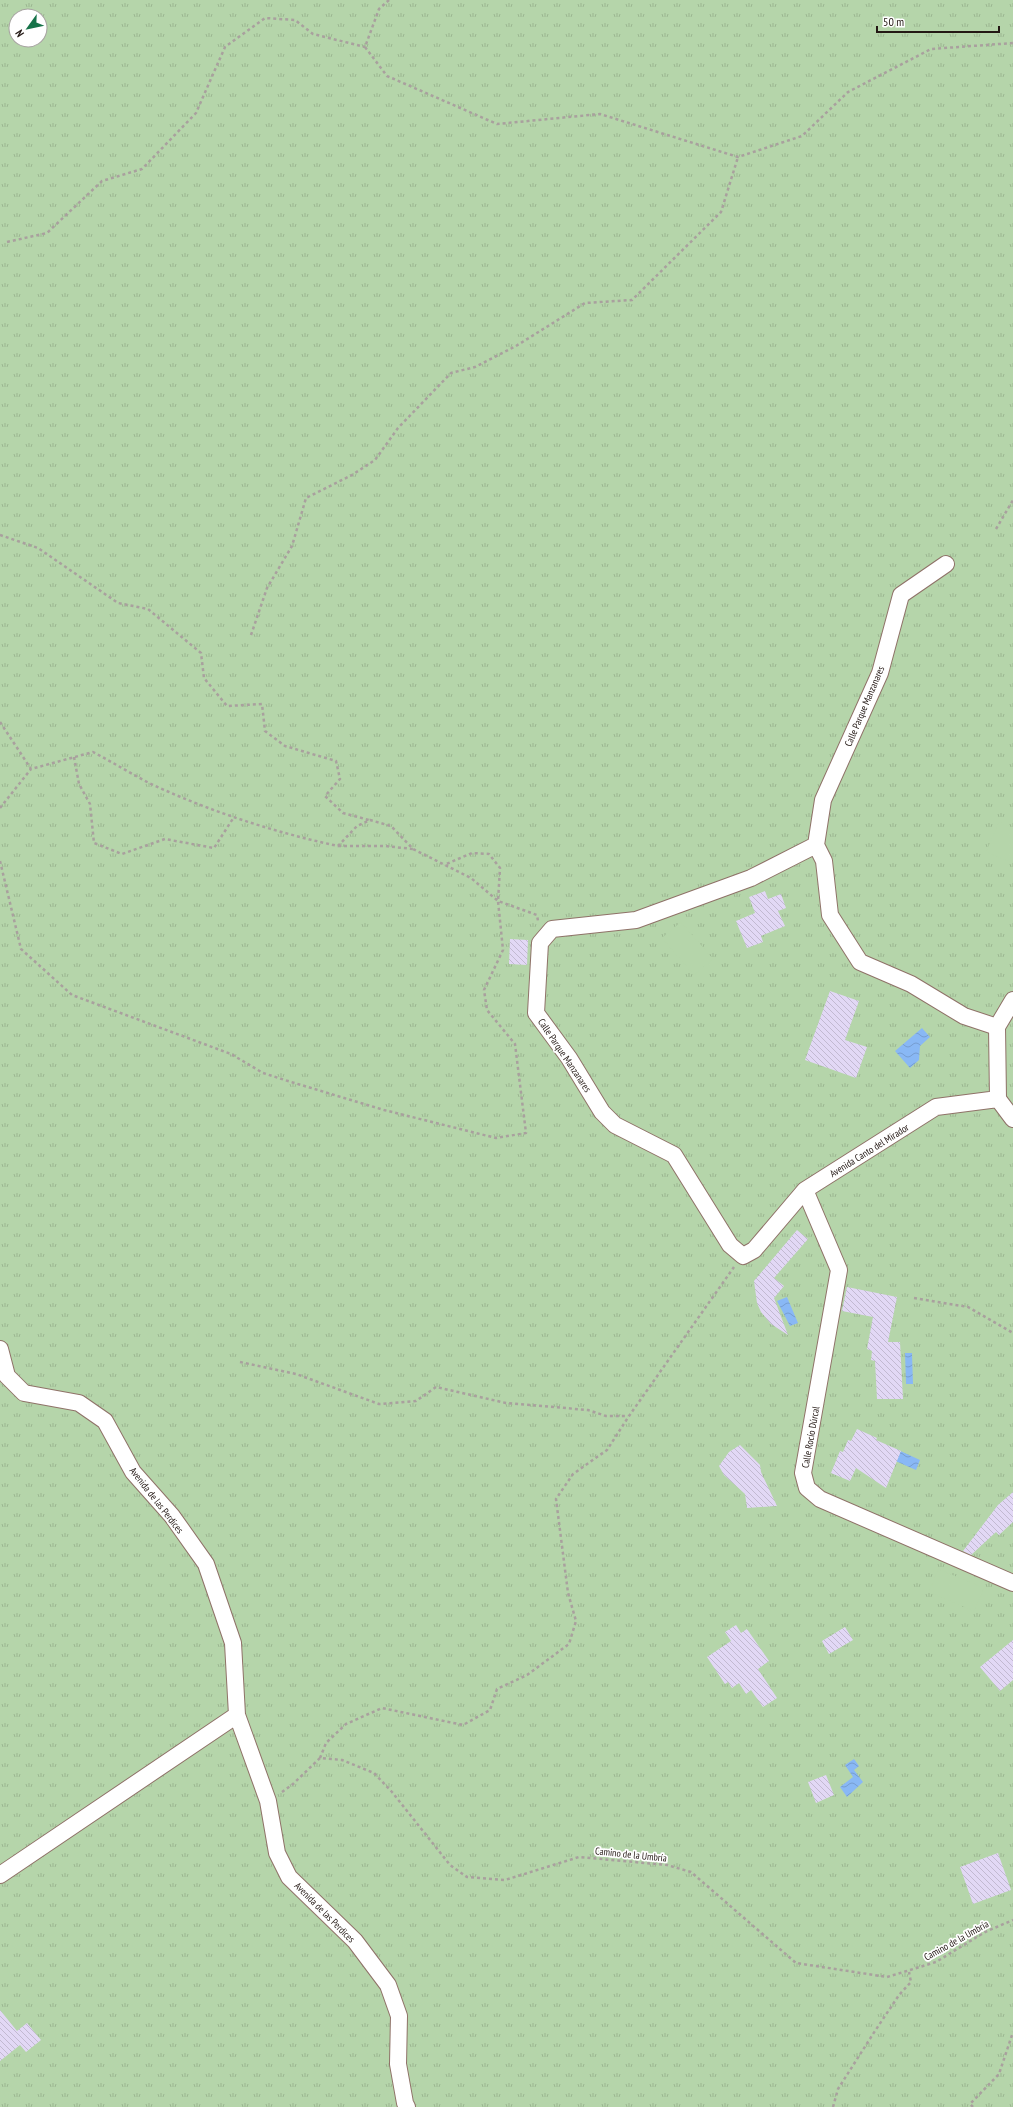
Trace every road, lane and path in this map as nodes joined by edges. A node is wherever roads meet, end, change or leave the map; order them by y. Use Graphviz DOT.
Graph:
graph roads {
  1 [pos="389,0"];
  2 [pos="1013,43"];
  3 [pos="365,46"];
  4 [pos="738,157"];
  5 [pos="7,242"];
  6 [pos="1013,500"];
  7 [pos="996,530"];
  8 [pos="0,534"];
  9 [pos="946,564"];
  10 [pos="251,635"];
  11 [pos="0,722"];
  12 [pos="74,757"];
  13 [pos="31,768"];
  14 [pos="0,808"];
  15 [pos="234,817"];
  16 [pos="370,820"];
  17 [pos="816,845"];
  18 [pos="338,846"];
  19 [pos="413,849"];
  20 [pos="0,861"];
  21 [pos="444,865"];
  22 [pos="498,901"];
  23 [pos="540,942"];
  24 [pos="1013,1000"];
  25 [pos="997,1028"];
  26 [pos="998,1099"];
  27 [pos="1013,1119"];
  28 [pos="805,1190"];
  29 [pos="743,1256"];
  30 [pos="914,1298"];
  31 [pos="1013,1333"];
  32 [pos="0,1348"];
  33 [pos="240,1362"];
  34 [pos="629,1416"];
  35 [pos="1013,1583"];
  36 [pos="238,1715"];
  37 [pos="320,1758"];
  38 [pos="268,1801"];
  39 [pos="0,1875"];
  40 [pos="1013,1920"];
  41 [pos="909,1971"];
  42 [pos="1013,2032"];
  43 [pos="407,2107"];
  44 [pos="833,2107"];
  45 [pos="973,2107"];
  1 -- 3 [label="path"];
  2 -- 4 [label="path"];
  3 -- 4 [label="path"];
  3 -- 5 [label="path"];
  4 -- 10 [label="path"];
  6 -- 7 [label="path"];
  8 -- 16 [label="path"];
  9 -- 17 [label="street, Calle Parque Manzanares"];
  11 -- 13 [label="path"];
  12 -- 13 [label="path"];
  12 -- 15 [label="path"];
  12 -- 15 [label="path"];
  13 -- 14 [label="path"];
  15 -- 18 [label="path"];
  16 -- 18 [label="path"];
  16 -- 19 [label="path"];
  17 -- 23 [label="street"];
  17 -- 25 [label="street"];
  18 -- 19 [label="path"];
  19 -- 21 [label="path"];
  20 -- 22 [label="path"];
  21 -- 22 [label="path"];
  21 -- 22 [label="path"];
  22 -- 23 [label="path"];
  23 -- 29 [label="street, Calle Parque Manzanares"];
  24 -- 25 [label="street"];
  25 -- 26 [label="street"];
  26 -- 27 [label="street"];
  26 -- 28 [label="street, Avenida Canto del Mirador"];
  28 -- 29 [label="street, Avenida Canto del Mirador"];
  28 -- 35 [label="street, Calle Rocío Dúrcal"];
  29 -- 34 [label="path"];
  30 -- 31 [label="path"];
  32 -- 36 [label="street, Avenida de las Perdices"];
  33 -- 34 [label="path"];
  34 -- 37 [label="path"];
  36 -- 38 [label="street, Avenida de las Perdices"];
  36 -- 39 [label="street"];
  37 -- 38 [label="path"];
  37 -- 41 [label="path, Camino de la Umbría"];
  38 -- 43 [label="street, Avenida de las Perdices"];
  40 -- 41 [label="path, Camino de la Umbría"];
  41 -- 44 [label="path"];
  42 -- 45 [label="path"];
}
